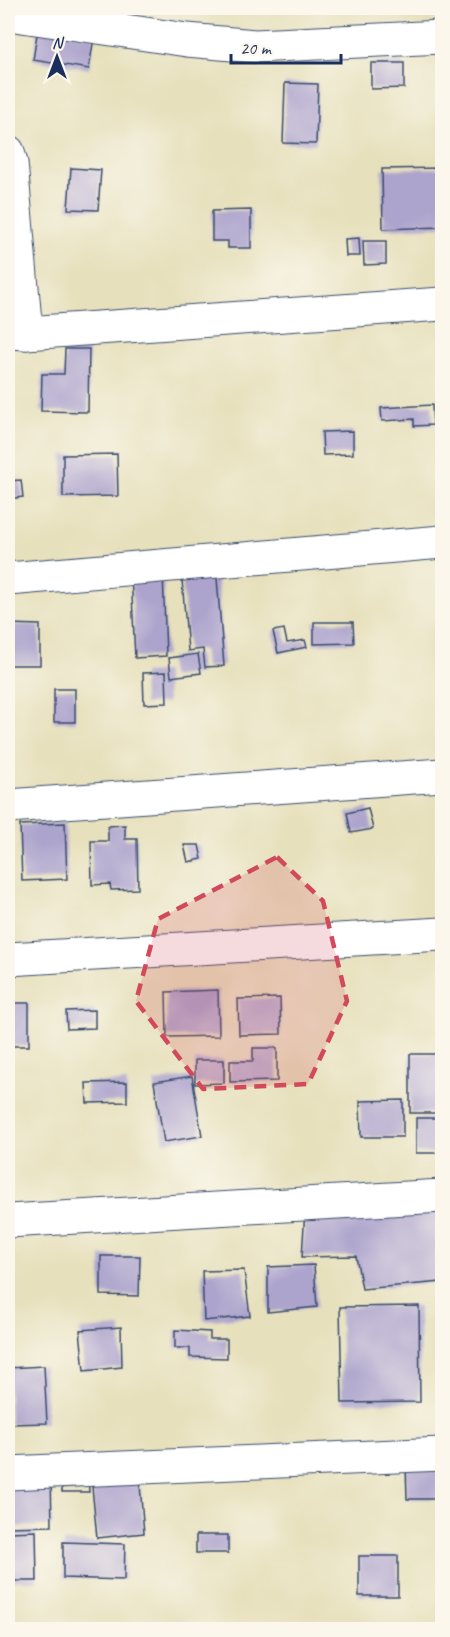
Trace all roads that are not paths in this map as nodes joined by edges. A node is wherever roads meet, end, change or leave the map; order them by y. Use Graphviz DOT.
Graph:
graph roads {
  1 [pos="8,14"];
  2 [pos="442,37"];
  3 [pos="8,153"];
  4 [pos="442,304"];
  5 [pos="17,333"];
  6 [pos="442,542"];
  7 [pos="8,579"];
  8 [pos="442,775"];
  9 [pos="8,806"];
  10 [pos="442,934"];
  11 [pos="8,960"];
  12 [pos="442,1196"];
  13 [pos="8,1221"];
  14 [pos="442,1454"];
  15 [pos="8,1473"];
  1 -- 2 [label="street"];
  3 -- 5 [label="street"];
  4 -- 5 [label="street"];
  6 -- 7 [label="street"];
  8 -- 9 [label="street"];
  10 -- 11 [label="street"];
  12 -- 13 [label="street"];
  14 -- 15 [label="street"];
}
